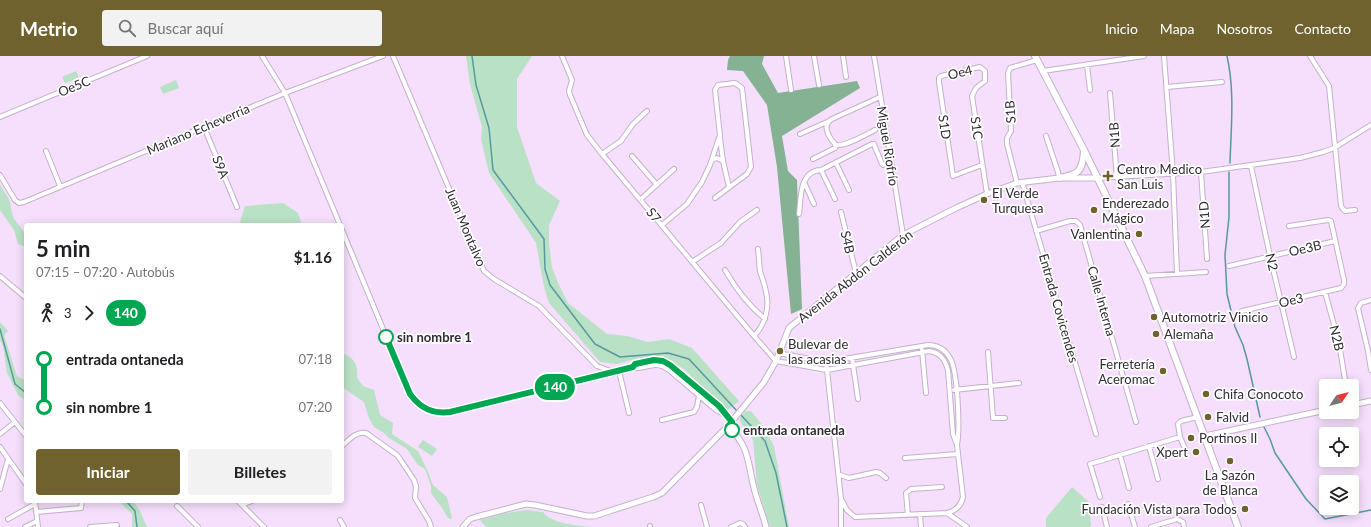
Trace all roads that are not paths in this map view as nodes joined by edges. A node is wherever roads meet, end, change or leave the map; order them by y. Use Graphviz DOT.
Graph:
graph roads {
  1 [pos="147,56"];
  2 [pos="262,56"];
  3 [pos="383,56"];
  4 [pos="393,56"];
  5 [pos="562,56"];
  6 [pos="786,56"];
  7 [pos="814,56"];
  8 [pos="843,56"];
  9 [pos="874,56"];
  10 [pos="1144,56"];
  11 [pos="1164,56"];
  12 [pos="1310,56"];
  13 [pos="1036,58"];
  14 [pos="1087,65"];
  15 [pos="982,68"];
  16 [pos="1043,71"];
  17 [pos="846,77"];
  18 [pos="938,78"];
  19 [pos="1222,82"];
  20 [pos="820,85"];
  21 [pos="1167,87"];
  22 [pos="791,90"];
  23 [pos="1090,90"];
  24 [pos="285,93"];
  25 [pos="1110,93"];
  26 [pos="880,97"];
  27 [pos="647,111"];
  28 [pos="0,117"];
  29 [pos="828,121"];
  30 [pos="1371,125"];
  31 [pos="204,127"];
  32 [pos="875,130"];
  33 [pos="800,134"];
  34 [pos="720,136"];
  35 [pos="1046,136"];
  36 [pos="836,146"];
  37 [pos="1334,148"];
  38 [pos="1084,150"];
  39 [pos="46,151"];
  40 [pos="602,154"];
  41 [pos="632,156"];
  42 [pos="813,159"];
  43 [pos="712,160"];
  44 [pos="723,161"];
  45 [pos="891,162"];
  46 [pos="836,163"];
  47 [pos="982,165"];
  48 [pos="1251,166"];
  49 [pos="674,170"];
  50 [pos="821,170"];
  51 [pos="1201,172"];
  52 [pos="1173,174"];
  53 [pos="0,175"];
  54 [pos="1059,178"];
  55 [pos="1097,178"];
  56 [pos="1117,178"];
  57 [pos="804,182"];
  58 [pos="1020,182"];
  59 [pos="657,184"];
  60 [pos="60,186"];
  61 [pos="729,187"];
  62 [pos="849,190"];
  63 [pos="987,194"];
  64 [pos="715,198"];
  65 [pos="835,198"];
  66 [pos="641,199"];
  67 [pos="814,204"];
  68 [pos="237,207"];
  69 [pos="756,210"];
  70 [pos="1355,210"];
  71 [pos="841,212"];
  72 [pos="799,214"];
  73 [pos="339,223"];
  74 [pos="662,225"];
  75 [pos="1289,226"];
  76 [pos="1036,231"];
  77 [pos="344,235"];
  78 [pos="903,235"];
  79 [pos="1335,241"];
  80 [pos="758,249"];
  81 [pos="1270,256"];
  82 [pos="1207,259"];
  83 [pos="692,262"];
  84 [pos="1229,266"];
  85 [pos="725,270"];
  86 [pos="1206,272"];
  87 [pos="856,273"];
  88 [pos="1177,273"];
  89 [pos="0,276"];
  90 [pos="1145,276"];
  91 [pos="1325,292"];
  92 [pos="24,296"];
  93 [pos="1371,300"];
  94 [pos="1281,302"];
  95 [pos="1242,311"];
  96 [pos="765,319"];
  97 [pos="754,336"];
  98 [pos="921,346"];
  99 [pos="888,351"];
  100 [pos="1370,351"];
  101 [pos="922,352"];
  102 [pos="988,352"];
  103 [pos="778,353"];
  104 [pos="1294,357"];
  105 [pos="852,358"];
  106 [pos="890,358"];
  107 [pos="776,361"];
  108 [pos="826,362"];
  109 [pos="854,365"];
  110 [pos="633,367"];
  111 [pos="827,370"];
  112 [pos="1371,370"];
  113 [pos="619,371"];
  114 [pos="613,372"];
  115 [pos="1345,379"];
  116 [pos="1019,383"];
  117 [pos="991,386"];
  118 [pos="950,390"];
  119 [pos="956,390"];
  120 [pos="926,393"];
  121 [pos="699,395"];
  122 [pos="858,399"];
  123 [pos="1371,401"];
  124 [pos="0,403"];
  125 [pos="1359,404"];
  126 [pos="951,406"];
  127 [pos="957,406"];
  128 [pos="1319,412"];
  129 [pos="629,413"];
  130 [pos="725,415"];
  131 [pos="1198,417"];
  132 [pos="1005,418"];
  133 [pos="662,420"];
  134 [pos="15,422"];
  135 [pos="731,422"];
  136 [pos="1136,422"];
  137 [pos="24,433"];
  138 [pos="0,434"];
  139 [pos="1096,434"];
  140 [pos="1205,436"];
  141 [pos="1180,437"];
  142 [pos="344,444"];
  143 [pos="957,446"];
  144 [pos="1149,446"];
  145 [pos="0,447"];
  146 [pos="1186,451"];
  147 [pos="958,454"];
  148 [pos="1120,455"];
  149 [pos="905,458"];
  150 [pos="8,460"];
  151 [pos="840,475"];
  152 [pos="886,478"];
  153 [pos="1158,479"];
  154 [pos="24,481"];
  155 [pos="942,487"];
  156 [pos="1129,488"];
  157 [pos="0,489"];
  158 [pos="1100,498"];
  159 [pos="842,499"];
  160 [pos="33,503"];
  161 [pos="35,503"];
  162 [pos="82,503"];
  163 [pos="247,503"];
  164 [pos="1128,504"];
  165 [pos="242,505"];
  166 [pos="177,506"];
  167 [pos="701,506"];
  168 [pos="1102,507"];
  169 [pos="36,512"];
  170 [pos="947,513"];
  171 [pos="920,514"];
  172 [pos="908,515"];
  173 [pos="8,519"];
  174 [pos="340,520"];
  175 [pos="37,521"];
  176 [pos="116,525"];
  177 [pos="25,527"];
  178 [pos="38,527"];
  179 [pos="90,527"];
  180 [pos="198,527"];
  181 [pos="264,527"];
  182 [pos="344,527"];
  183 [pos="431,527"];
  184 [pos="463,527"];
  185 [pos="707,527"];
  186 [pos="732,527"];
  187 [pos="745,527"];
  188 [pos="766,527"];
  189 [pos="841,527"];
  190 [pos="921,527"];
  191 [pos="967,527"];
  192 [pos="1107,527"];
  193 [pos="1135,527"];
  194 [pos="1151,527"];
  195 [pos="1184,527"];
  196 [pos="1237,527"];
  1 -- 28 [label="street, Oe5C"];
  2 -- 24 [label="street"];
  3 -- 24 [label="street, Mariano Echeverria"];
  4 -- 114 [label="street, Juan Montalvo"];
  5 -- 40 [label="street, S7"];
  6 -- 22 [label="street"];
  7 -- 20 [label="street"];
  8 -- 17 [label="street"];
  9 -- 26 [label="street, Miguel Riofrío"];
  10 -- 14 [label="street"];
  11 -- 21 [label="street"];
  12 -- 37 [label="street"];
  13 -- 16 [label="main road"];
  13 -- 58 [label="street, S1B"];
  14 -- 16 [label="street"];
  14 -- 23 [label="street"];
  15 -- 18 [label="street, Oe4"];
  15 -- 47 [label="street, S1C"];
  16 -- 38 [label="main road"];
  18 -- 47 [label="street, S1D"];
  19 -- 21 [label="street"];
  21 -- 52 [label="street"];
  24 -- 31 [label="street, Mariano Echeverria"];
  24 -- 73 [label="street"];
  25 -- 56 [label="street, N1B"];
  26 -- 29 [label="street"];
  26 -- 45 [label="street, Miguel Riofrío"];
  27 -- 40 [label="street"];
  29 -- 33 [label="street"];
  29 -- 36 [label="street"];
  30 -- 37 [label="street, Avenida Abdón Calderón"];
  31 -- 60 [label="street, Mariano Echeverria"];
  31 -- 68 [label="street, S9A"];
  32 -- 36 [label="street"];
  34 -- 43 [label="street"];
  34 -- 44 [label="street"];
  34 -- 61 [label="street"];
  35 -- 54 [label="street"];
  36 -- 42 [label="street"];
  37 -- 48 [label="street, Avenida Abdón Calderón"];
  37 -- 70 [label="street"];
  38 -- 54 [label="main road"];
  38 -- 55 [label="main road"];
  39 -- 60 [label="street"];
  40 -- 66 [label="street, S7"];
  41 -- 59 [label="street"];
  43 -- 44 [label="street"];
  43 -- 74 [label="street"];
  44 -- 61 [label="street"];
  45 -- 46 [label="street"];
  45 -- 78 [label="street, Miguel Riofrío"];
  46 -- 50 [label="street"];
  46 -- 62 [label="street"];
  47 -- 63 [label="street, S1C"];
  48 -- 51 [label="street, Avenida Abdón Calderón"];
  48 -- 81 [label="street, N2"];
  49 -- 59 [label="street"];
  50 -- 57 [label="street"];
  50 -- 65 [label="street"];
  51 -- 52 [label="street, Avenida Abdón Calderón"];
  51 -- 82 [label="street, N1D"];
  52 -- 56 [label="street, Avenida Abdón Calderón"];
  52 -- 88 [label="street"];
  53 -- 60 [label="street, Mariano Echeverria"];
  54 -- 55 [label="street, Avenida Abdón Calderón"];
  54 -- 58 [label="street, Avenida Abdón Calderón"];
  55 -- 56 [label="street, Avenida Abdón Calderón"];
  55 -- 90 [label="main road"];
  57 -- 67 [label="street"];
  57 -- 72 [label="street"];
  58 -- 63 [label="street, Avenida Abdón Calderón"];
  58 -- 76 [label="street, Entrada Covicendes"];
  59 -- 66 [label="street"];
  61 -- 64 [label="street"];
  63 -- 78 [label="street, Avenida Abdón Calderón"];
  66 -- 74 [label="street, S7"];
  69 -- 83 [label="street"];
  71 -- 87 [label="street, S4B"];
  74 -- 83 [label="street, S7"];
  75 -- 79 [label="street"];
  76 -- 136 [label="street, Calle Interna"];
  76 -- 139 [label="street, Entrada Covicendes"];
  77 -- 114 [label="street"];
  78 -- 87 [label="street, Avenida Abdón Calderón"];
  79 -- 81 [label="street, Oe3B"];
  79 -- 91 [label="street, Oe3"];
  80 -- 96 [label="street"];
  81 -- 84 [label="street, Oe3B"];
  81 -- 94 [label="street, N2"];
  83 -- 97 [label="street, S7"];
  85 -- 96 [label="street"];
  86 -- 88 [label="street"];
  87 -- 103 [label="street, Avenida Abdón Calderón"];
  88 -- 90 [label="street"];
  89 -- 92 [label="street"];
  90 -- 131 [label="main road"];
  91 -- 94 [label="street, Oe3"];
  91 -- 115 [label="street, N2B"];
  93 -- 100 [label="street"];
  94 -- 95 [label="street, Oe3"];
  94 -- 104 [label="street, N2"];
  96 -- 97 [label="street"];
  97 -- 107 [label="street, S7"];
  98 -- 99 [label="street"];
  98 -- 101 [label="street"];
  98 -- 119 [label="street"];
  99 -- 105 [label="street"];
  99 -- 106 [label="street"];
  100 -- 112 [label="street"];
  101 -- 106 [label="street"];
  101 -- 118 [label="street"];
  101 -- 120 [label="street"];
  102 -- 117 [label="street"];
  103 -- 107 [label="street, Avenida Abdón Calderón"];
  103 -- 108 [label="street"];
  105 -- 108 [label="street"];
  105 -- 109 [label="street"];
  106 -- 109 [label="street"];
  107 -- 111 [label="street"];
  107 -- 135 [label="street, Avenida Abdón Calderón"];
  108 -- 111 [label="street"];
  109 -- 111 [label="street"];
  109 -- 122 [label="street"];
  110 -- 113 [label="street"];
  110 -- 121 [label="street"];
  110 -- 130 [label="street"];
  111 -- 151 [label="street"];
  113 -- 114 [label="street"];
  113 -- 129 [label="street"];
  116 -- 117 [label="street"];
  117 -- 119 [label="street"];
  117 -- 132 [label="street"];
  118 -- 119 [label="street"];
  118 -- 126 [label="street"];
  119 -- 127 [label="street"];
  121 -- 130 [label="street"];
  121 -- 133 [label="street"];
  123 -- 125 [label="street"];
  124 -- 134 [label="street"];
  126 -- 127 [label="street"];
  126 -- 143 [label="street"];
  127 -- 143 [label="street"];
  128 -- 140 [label="street"];
  130 -- 135 [label="street"];
  131 -- 140 [label="main road"];
  131 -- 141 [label="street"];
  134 -- 137 [label="street"];
  134 -- 138 [label="street"];
  135 -- 184 [label="street, Avenida Abdón Calderón"];
  135 -- 188 [label="street"];
  140 -- 196 [label="main road"];
  141 -- 144 [label="street"];
  141 -- 146 [label="street"];
  142 -- 183 [label="street"];
  143 -- 147 [label="street"];
  144 -- 148 [label="street"];
  144 -- 153 [label="street"];
  145 -- 150 [label="street"];
  147 -- 149 [label="street"];
  147 -- 170 [label="street"];
  148 -- 156 [label="street"];
  148 -- 158 [label="street"];
  150 -- 154 [label="street"];
  150 -- 157 [label="street"];
  151 -- 152 [label="street"];
  151 -- 159 [label="street"];
  155 -- 172 [label="street"];
  159 -- 172 [label="street"];
  159 -- 189 [label="street"];
  160 -- 173 [label="street"];
  161 -- 169 [label="street"];
  162 -- 169 [label="street"];
  163 -- 165 [label="street"];
  164 -- 193 [label="street"];
  165 -- 181 [label="street"];
  166 -- 180 [label="street"];
  167 -- 185 [label="street"];
  168 -- 192 [label="street"];
  169 -- 175 [label="street"];
  170 -- 171 [label="street"];
  170 -- 191 [label="street"];
  171 -- 172 [label="street"];
  171 -- 190 [label="street"];
  174 -- 182 [label="street"];
  175 -- 177 [label="street"];
  175 -- 178 [label="street"];
  176 -- 179 [label="street"];
  186 -- 187 [label="street"];
  194 -- 195 [label="street"];
}
